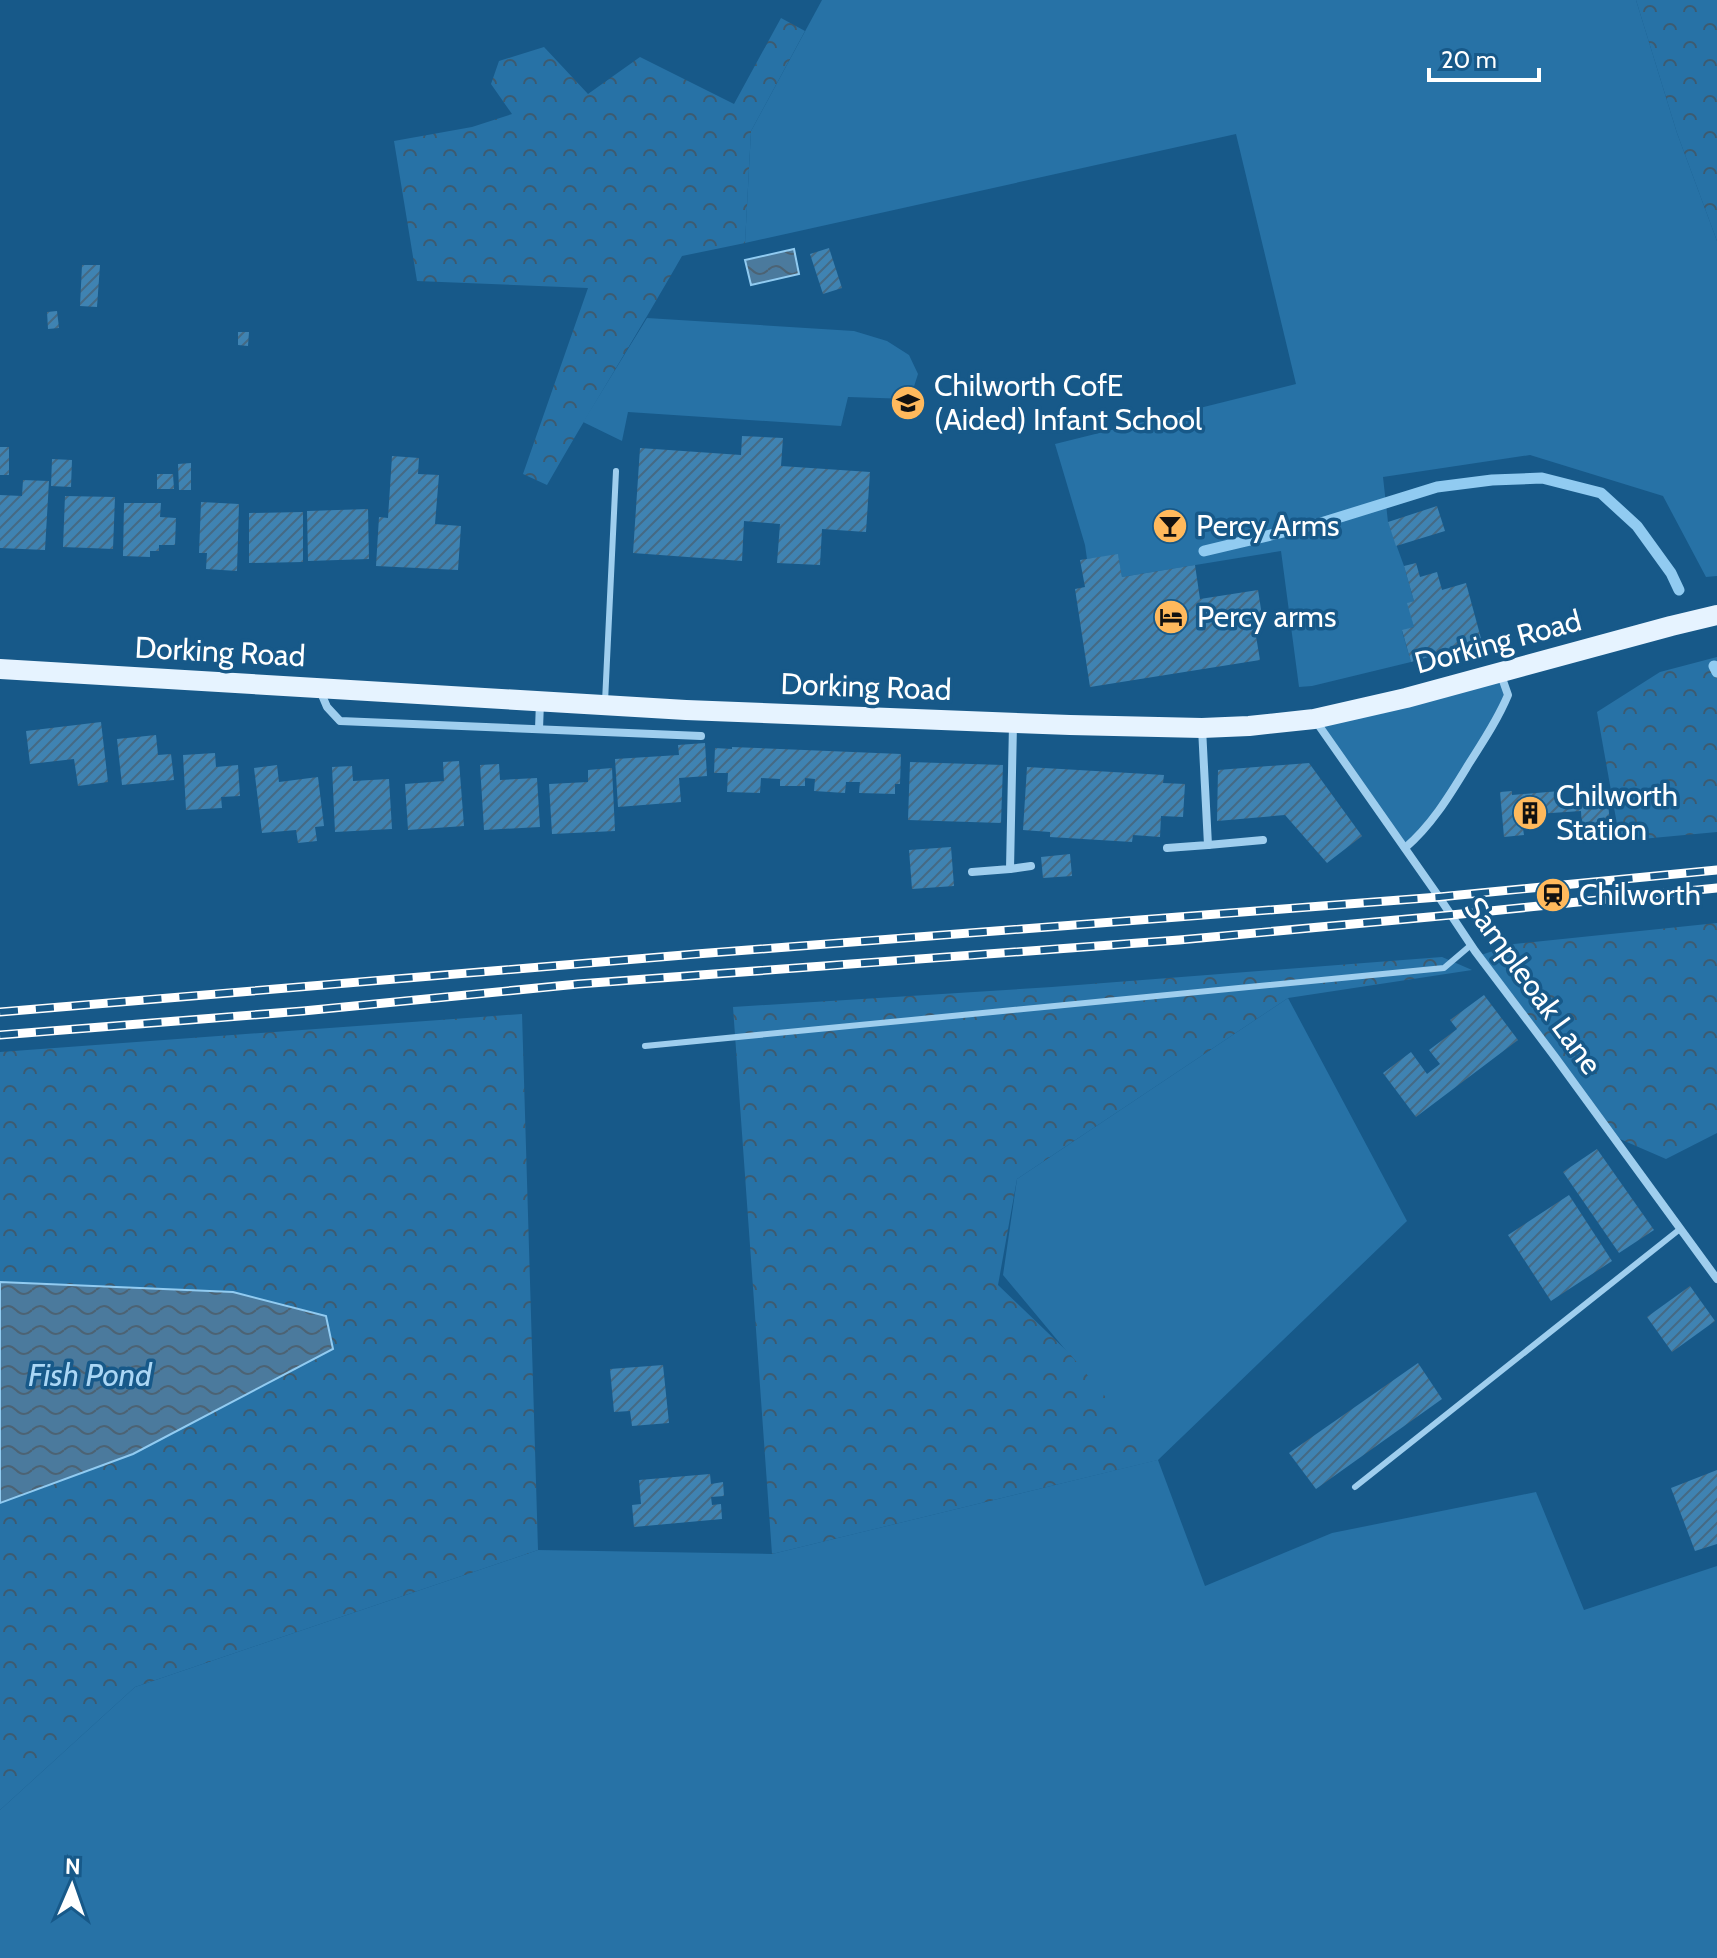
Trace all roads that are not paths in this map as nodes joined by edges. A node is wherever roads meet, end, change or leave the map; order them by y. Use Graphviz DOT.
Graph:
graph roads {
  1 [pos="616,471"];
  2 [pos="1717,615"];
  3 [pos="0,669"];
  4 [pos="1500,672"];
  5 [pos="319,688"];
  6 [pos="540,702"];
  7 [pos="605,706"];
  8 [pos="1314,719"];
  9 [pos="1013,723"];
  10 [pos="1202,728"];
  11 [pos="539,729"];
  12 [pos="701,736"];
  13 [pos="1263,840"];
  14 [pos="1208,845"];
  15 [pos="1167,848"];
  16 [pos="1405,848"];
  17 [pos="1031,866"];
  18 [pos="1010,869"];
  19 [pos="972,872"];
  20 [pos="1471,945"];
  21 [pos="645,1046"];
  22 [pos="1680,1229"];
  23 [pos="1717,1279"];
  24 [pos="1355,1487"];
  1 -- 7 [label="lane"];
  2 -- 4 [label="main road, Dorking Road"];
  3 -- 5 [label="main road, Dorking Road"];
  4 -- 8 [label="main road, Dorking Road"];
  4 -- 16 [label="street"];
  5 -- 6 [label="main road, Dorking Road"];
  5 -- 11 [label="street"];
  6 -- 7 [label="main road, Dorking Road"];
  6 -- 11 [label="street"];
  7 -- 9 [label="main road, Dorking Road"];
  8 -- 10 [label="main road, Dorking Road"];
  8 -- 16 [label="street, Sampleoak Lane"];
  9 -- 10 [label="main road, Dorking Road"];
  9 -- 18 [label="street"];
  10 -- 14 [label="street"];
  11 -- 12 [label="street"];
  13 -- 14 [label="street"];
  14 -- 15 [label="street"];
  16 -- 20 [label="street, Sampleoak Lane"];
  17 -- 18 [label="street"];
  18 -- 19 [label="street"];
  20 -- 21 [label="lane"];
  20 -- 22 [label="street, Sampleoak Lane"];
  22 -- 23 [label="street, Sampleoak Lane"];
  22 -- 24 [label="lane"];
}
